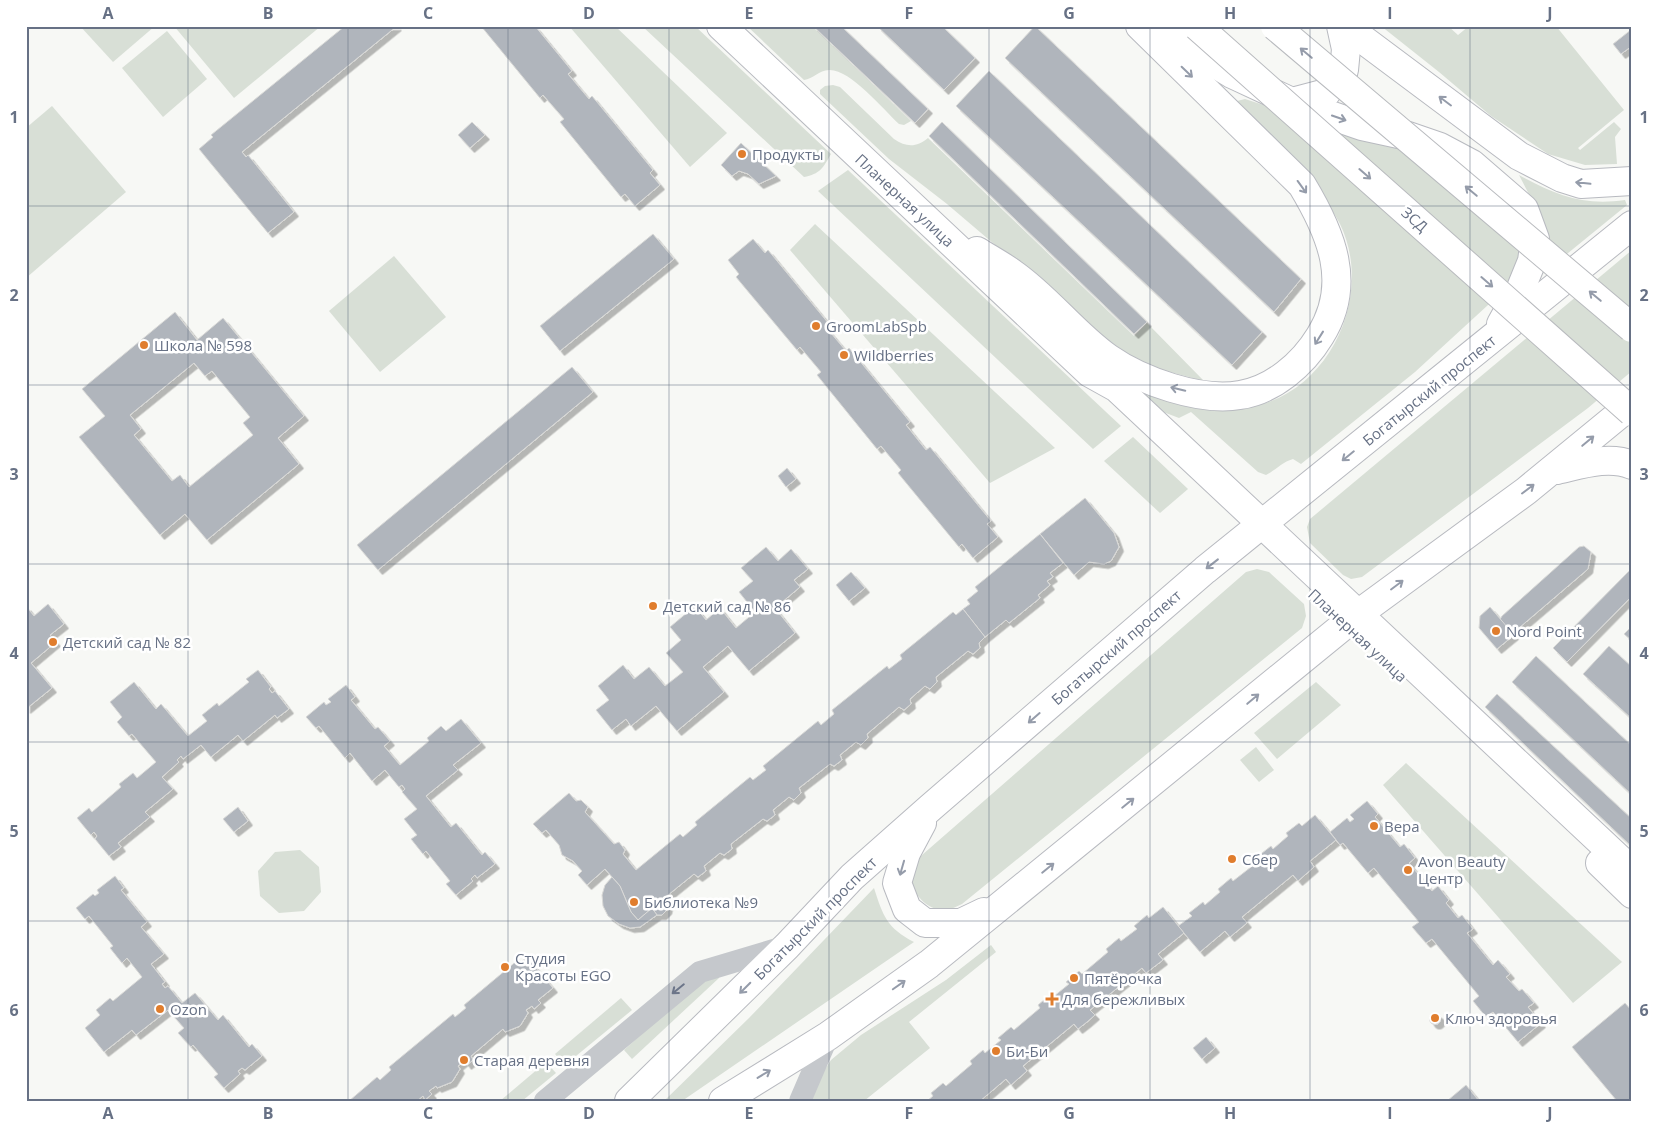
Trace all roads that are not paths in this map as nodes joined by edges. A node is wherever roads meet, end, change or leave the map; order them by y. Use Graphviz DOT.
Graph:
graph roads {
  1 [pos="721,26"];
  2 [pos="1140,26"];
  3 [pos="1155,26"];
  4 [pos="1197,26"];
  5 [pos="1275,26"];
  6 [pos="1341,26"];
  7 [pos="1345,26"];
  8 [pos="1292,102"];
  9 [pos="1632,181"];
  10 [pos="928,221"];
  11 [pos="1632,225"];
  12 [pos="1632,328"];
  13 [pos="1494,336"];
  14 [pos="1632,404"];
  15 [pos="1632,412"];
  16 [pos="1632,465"];
  17 [pos="1550,472"];
  18 [pos="1256,530"];
  19 [pos="1352,619"];
  20 [pos="930,808"];
  21 [pos="1632,871"];
  22 [pos="1632,894"];
  23 [pos="1010,899"];
  24 [pos="787,946"];
  25 [pos="828,1036"];
  26 [pos="545,1101"];
  27 [pos="629,1101"];
  28 [pos="723,1101"];
  29 [pos="800,1101"];
  1 -- 10 [label="main road, Планерная улица"];
  2 -- 10 [label="main road, one-way"];
  3 -- 8 [label="main road"];
  4 -- 15 [label="main road, ЗСД, one-way, bridge"];
  12 -- 5 [label="main road, one-way, bridge"];
  6 -- 8 [label="main road"];
  9 -- 7 [label="main road, one-way"];
  8 -- 13 [label="main road, one-way"];
  10 -- 18 [label="main road, Планерная улица"];
  11 -- 13 [label="main road, Богатырский проспект"];
  13 -- 18 [label="main road, Богатырский проспект, one-way"];
  17 -- 14 [label="main road, one-way"];
  16 -- 17 [label="main road"];
  19 -- 17 [label="main road, one-way"];
  18 -- 19 [label="main road, Планерная улица"];
  18 -- 20 [label="main road, Богатырский проспект, one-way"];
  19 -- 21 [label="main road, Планерная улица"];
  19 -- 22 [label="main road, Планерная улица"];
  23 -- 19 [label="main road, one-way"];
  20 -- 23 [label="main road, one-way"];
  20 -- 24 [label="main road, Богатырский проспект"];
  25 -- 23 [label="main road, one-way"];
  24 -- 26 [label="street, one-way"];
  24 -- 27 [label="main road, Богатырский проспект, one-way"];
  28 -- 25 [label="main road, one-way"];
  25 -- 29 [label="street"];
}
